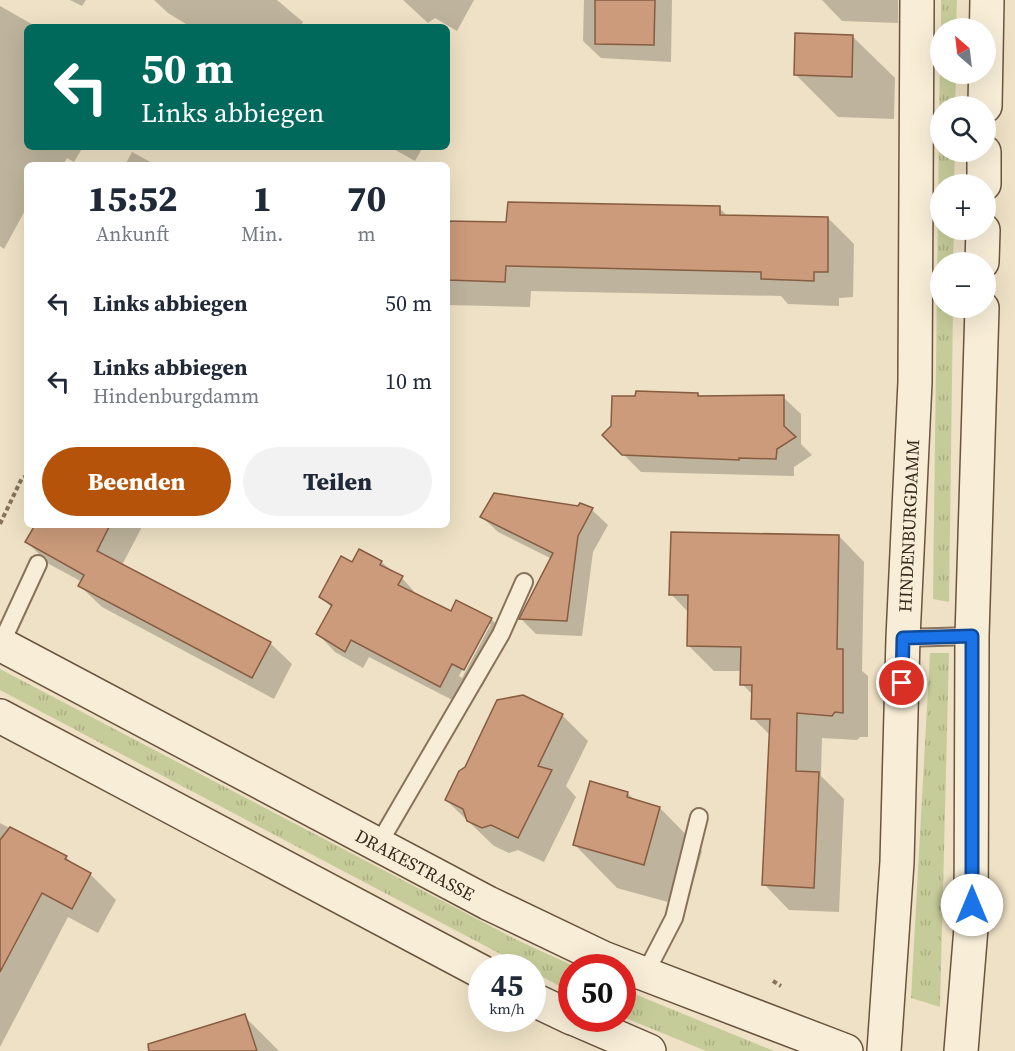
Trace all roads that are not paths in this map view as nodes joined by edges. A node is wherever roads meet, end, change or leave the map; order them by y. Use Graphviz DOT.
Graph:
graph roads {
  1 [pos="917,0"];
  2 [pos="987,0"];
  3 [pos="985,96"];
  4 [pos="982,318"];
  5 [pos="38,564"];
  6 [pos="524,582"];
  7 [pos="972,636"];
  8 [pos="903,638"];
  9 [pos="0,644"];
  10 [pos="0,716"];
  11 [pos="699,817"];
  12 [pos="378,845"];
  13 [pos="468,965"];
  14 [pos="645,974"];
  15 [pos="605,1032"];
  16 [pos="649,1051"];
  17 [pos="846,1051"];
  18 [pos="884,1051"];
  19 [pos="961,1051"];
  1 -- 8 [label="main road, HINDENBURGDAMM"];
  2 -- 3 [label="main road"];
  4 -- 7 [label="main road"];
  5 -- 9 [label="lane"];
  6 -- 12 [label="lane"];
  7 -- 8 [label="lane"];
  7 -- 19 [label="main road"];
  8 -- 18 [label="main road, HINDENBURGDAMM"];
  9 -- 12 [label="main road, DRAKESTRASSE"];
  10 -- 13 [label="main road"];
  11 -- 14 [label="lane"];
  12 -- 14 [label="main road, DRAKESTRASSE"];
  14 -- 17 [label="main road, DRAKESTRASSE"];
  15 -- 16 [label="main road"];
}
